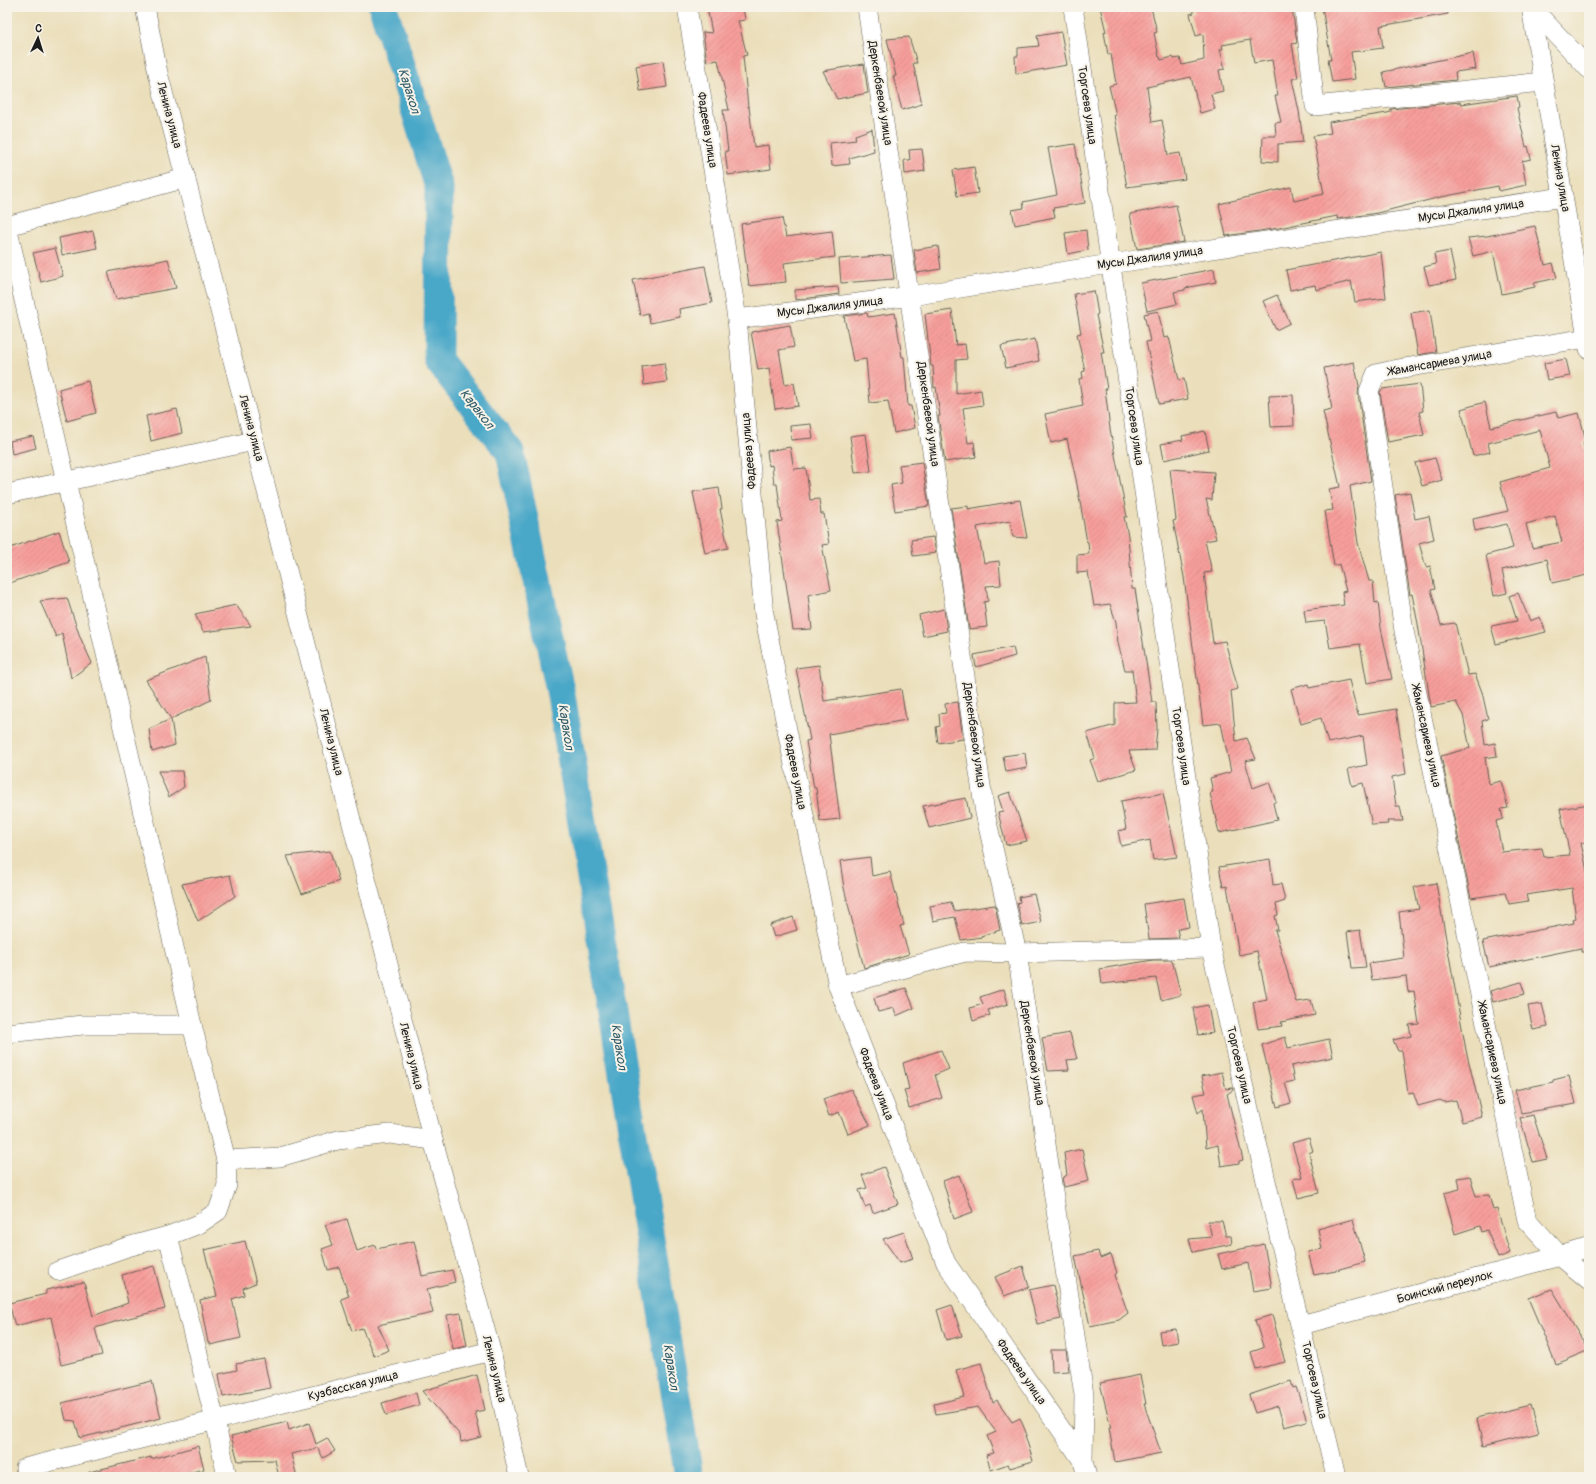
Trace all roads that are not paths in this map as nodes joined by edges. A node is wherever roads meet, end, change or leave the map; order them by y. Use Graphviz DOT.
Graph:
graph roads {
  1 [pos="145,7"];
  2 [pos="687,7"];
  3 [pos="867,7"];
  4 [pos="1074,7"];
  5 [pos="1304,7"];
  6 [pos="1531,7"];
  7 [pos="1589,69"];
  8 [pos="1543,82"];
  9 [pos="186,178"];
  10 [pos="1563,197"];
  11 [pos="7,227"];
  12 [pos="1110,264"];
  13 [pos="911,296"];
  14 [pos="737,319"];
  15 [pos="1588,344"];
  16 [pos="254,441"];
  17 [pos="66,481"];
  18 [pos="7,494"];
  19 [pos="1211,948"];
  20 [pos="1017,953"];
  21 [pos="838,986"];
  22 [pos="192,1025"];
  23 [pos="7,1032"];
  24 [pos="433,1140"];
  25 [pos="226,1160"];
  26 [pos="168,1236"];
  27 [pos="1589,1247"];
  28 [pos="1560,1256"];
  29 [pos="58,1271"];
  30 [pos="1589,1280"];
  31 [pos="1301,1325"];
  32 [pos="490,1351"];
  33 [pos="215,1420"];
  34 [pos="25,1468"];
  35 [pos="1085,1469"];
  36 [pos="227,1477"];
  37 [pos="520,1477"];
  38 [pos="1336,1477"];
  1 -- 9 [label="street, Ленина улица"];
  2 -- 14 [label="street, Фадеева улица"];
  3 -- 13 [label="street, Деркенбаевой улица"];
  4 -- 12 [label="street, Торгоева улица"];
  5 -- 8 [label="street"];
  6 -- 7 [label="street"];
  6 -- 8 [label="street, Ленина улица"];
  8 -- 10 [label="street, Ленина улица"];
  9 -- 11 [label="street"];
  9 -- 16 [label="street, Ленина улица"];
  10 -- 12 [label="street, Мусы Джалиля улица"];
  10 -- 15 [label="street, Ленина улица"];
  11 -- 17 [label="street"];
  12 -- 13 [label="street, Мусы Джалиля улица"];
  12 -- 19 [label="street, Торгоева улица"];
  13 -- 14 [label="street, Мусы Джалиля улица"];
  13 -- 20 [label="street, Деркенбаевой улица"];
  14 -- 21 [label="street, Фадеева улица"];
  15 -- 28 [label="street, Жамансариева улица"];
  16 -- 17 [label="street"];
  16 -- 24 [label="street, Ленина улица"];
  17 -- 18 [label="street"];
  17 -- 22 [label="street"];
  19 -- 20 [label="street"];
  19 -- 31 [label="street, Торгоева улица"];
  20 -- 21 [label="street"];
  20 -- 35 [label="street, Деркенбаевой улица"];
  21 -- 35 [label="street, Фадеева улица"];
  22 -- 23 [label="street"];
  22 -- 25 [label="street"];
  24 -- 25 [label="street"];
  24 -- 32 [label="street, Ленина улица"];
  25 -- 26 [label="street"];
  26 -- 29 [label="street"];
  26 -- 33 [label="street"];
  27 -- 28 [label="street, Боинский переулок"];
  28 -- 30 [label="street, Жамансариева улица"];
  28 -- 31 [label="street, Боинский переулок"];
  31 -- 38 [label="street, Торгоева улица"];
  32 -- 33 [label="street, Кузбасская улица"];
  32 -- 37 [label="street, Ленина улица"];
  33 -- 34 [label="street, Кузбасская улица"];
  33 -- 36 [label="street"];
}
